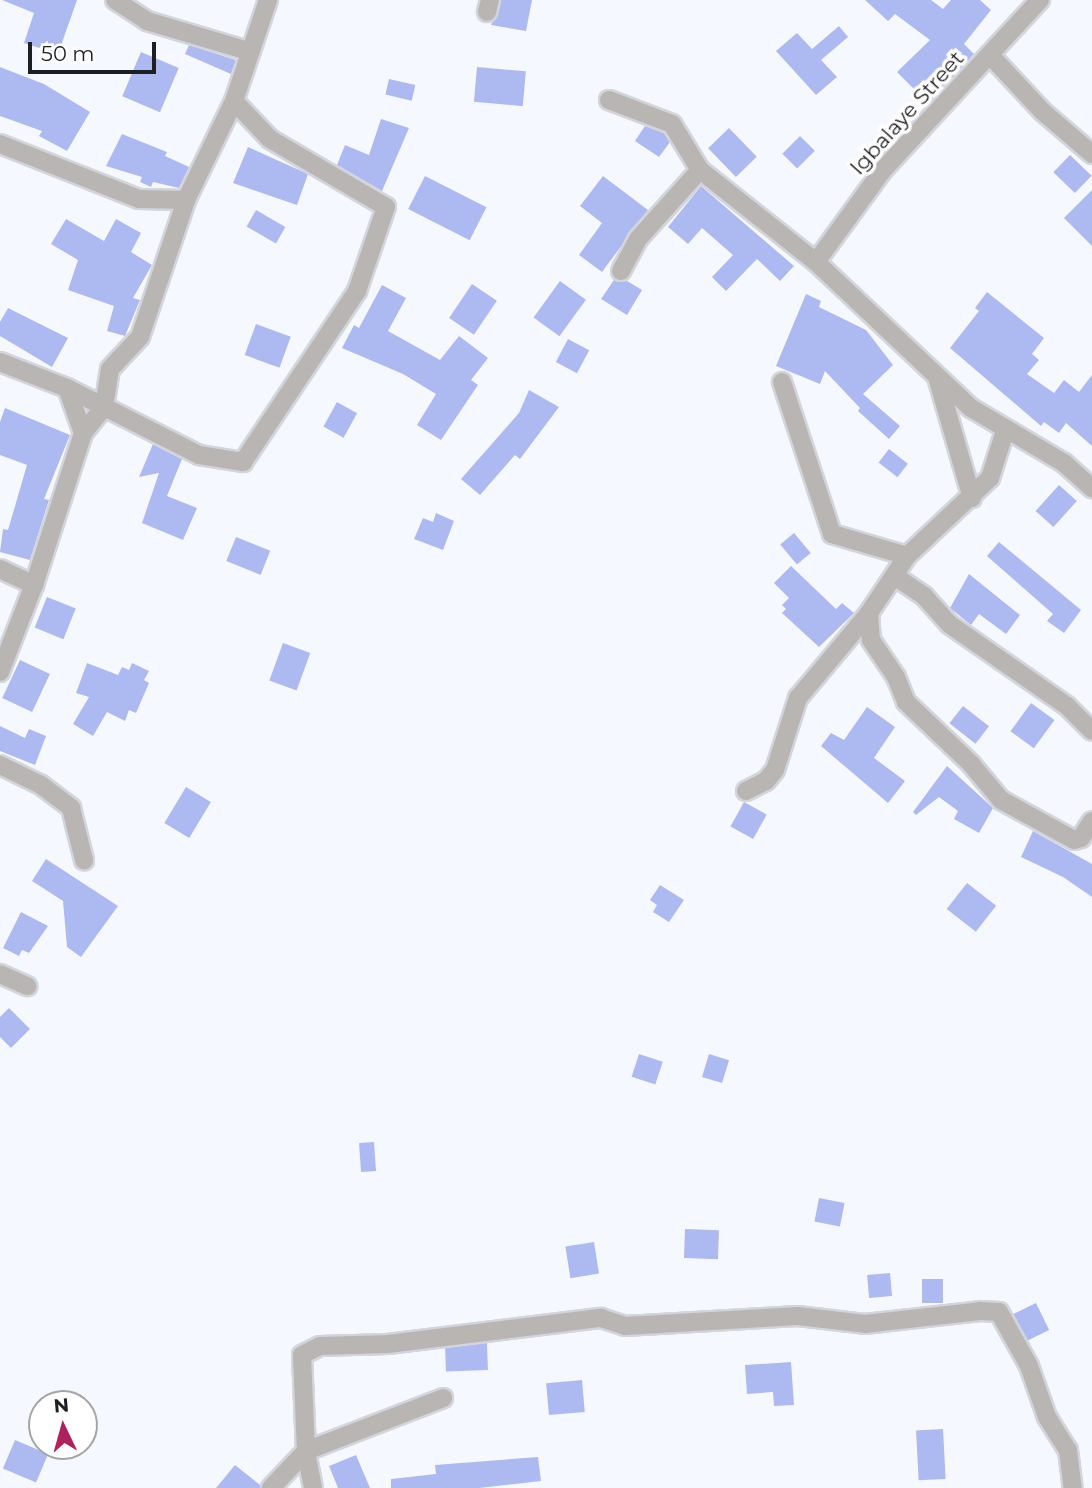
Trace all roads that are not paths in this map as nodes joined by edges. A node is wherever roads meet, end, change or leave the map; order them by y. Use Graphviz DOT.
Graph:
graph roads {
  1 [pos="115,0"];
  2 [pos="268,0"];
  3 [pos="1040,0"];
  4 [pos="248,51"];
  5 [pos="990,55"];
  6 [pos="609,100"];
  7 [pos="234,101"];
  8 [pos="0,144"];
  9 [pos="1092,154"];
  10 [pos="700,170"];
  11 [pos="186,200"];
  12 [pos="816,262"];
  13 [pos="621,271"];
  14 [pos="0,362"];
  15 [pos="937,375"];
  16 [pos="782,382"];
  17 [pos="67,388"];
  18 [pos="104,407"];
  19 [pos="1005,431"];
  20 [pos="83,433"];
  21 [pos="1092,488"];
  22 [pos="972,498"];
  23 [pos="907,556"];
  24 [pos="0,569"];
  25 [pos="896,577"];
  26 [pos="34,585"];
  27 [pos="869,613"];
  28 [pos="0,672"];
  29 [pos="1092,731"];
  30 [pos="0,765"];
  31 [pos="746,791"];
  32 [pos="1092,821"];
  33 [pos="84,860"];
  34 [pos="0,974"];
  35 [pos="27,986"];
  36 [pos="443,1398"];
  37 [pos="306,1451"];
  38 [pos="271,1488"];
  39 [pos="313,1488"];
  40 [pos="1073,1488"];
  1 -- 4 [label="street"];
  2 -- 4 [label="street"];
  3 -- 5 [label="street, Igbalaye Street"];
  4 -- 7 [label="street"];
  5 -- 9 [label="street"];
  5 -- 12 [label="street, Igbalaye Street"];
  6 -- 10 [label="street"];
  7 -- 11 [label="street"];
  7 -- 18 [label="street"];
  8 -- 11 [label="street"];
  10 -- 12 [label="street"];
  10 -- 13 [label="street"];
  11 -- 18 [label="street"];
  12 -- 15 [label="street"];
  14 -- 17 [label="street"];
  15 -- 19 [label="street"];
  15 -- 22 [label="street"];
  16 -- 23 [label="street"];
  17 -- 18 [label="street"];
  17 -- 20 [label="street"];
  18 -- 20 [label="street"];
  19 -- 21 [label="street"];
  19 -- 22 [label="street"];
  20 -- 26 [label="street"];
  22 -- 23 [label="street"];
  23 -- 25 [label="street"];
  24 -- 26 [label="street"];
  25 -- 27 [label="street"];
  25 -- 29 [label="street"];
  26 -- 28 [label="street"];
  27 -- 31 [label="street"];
  27 -- 32 [label="street"];
  30 -- 33 [label="street"];
  34 -- 35 [label="street"];
  36 -- 37 [label="street"];
  37 -- 38 [label="street"];
  37 -- 39 [label="street"];
  37 -- 40 [label="street"];
}
